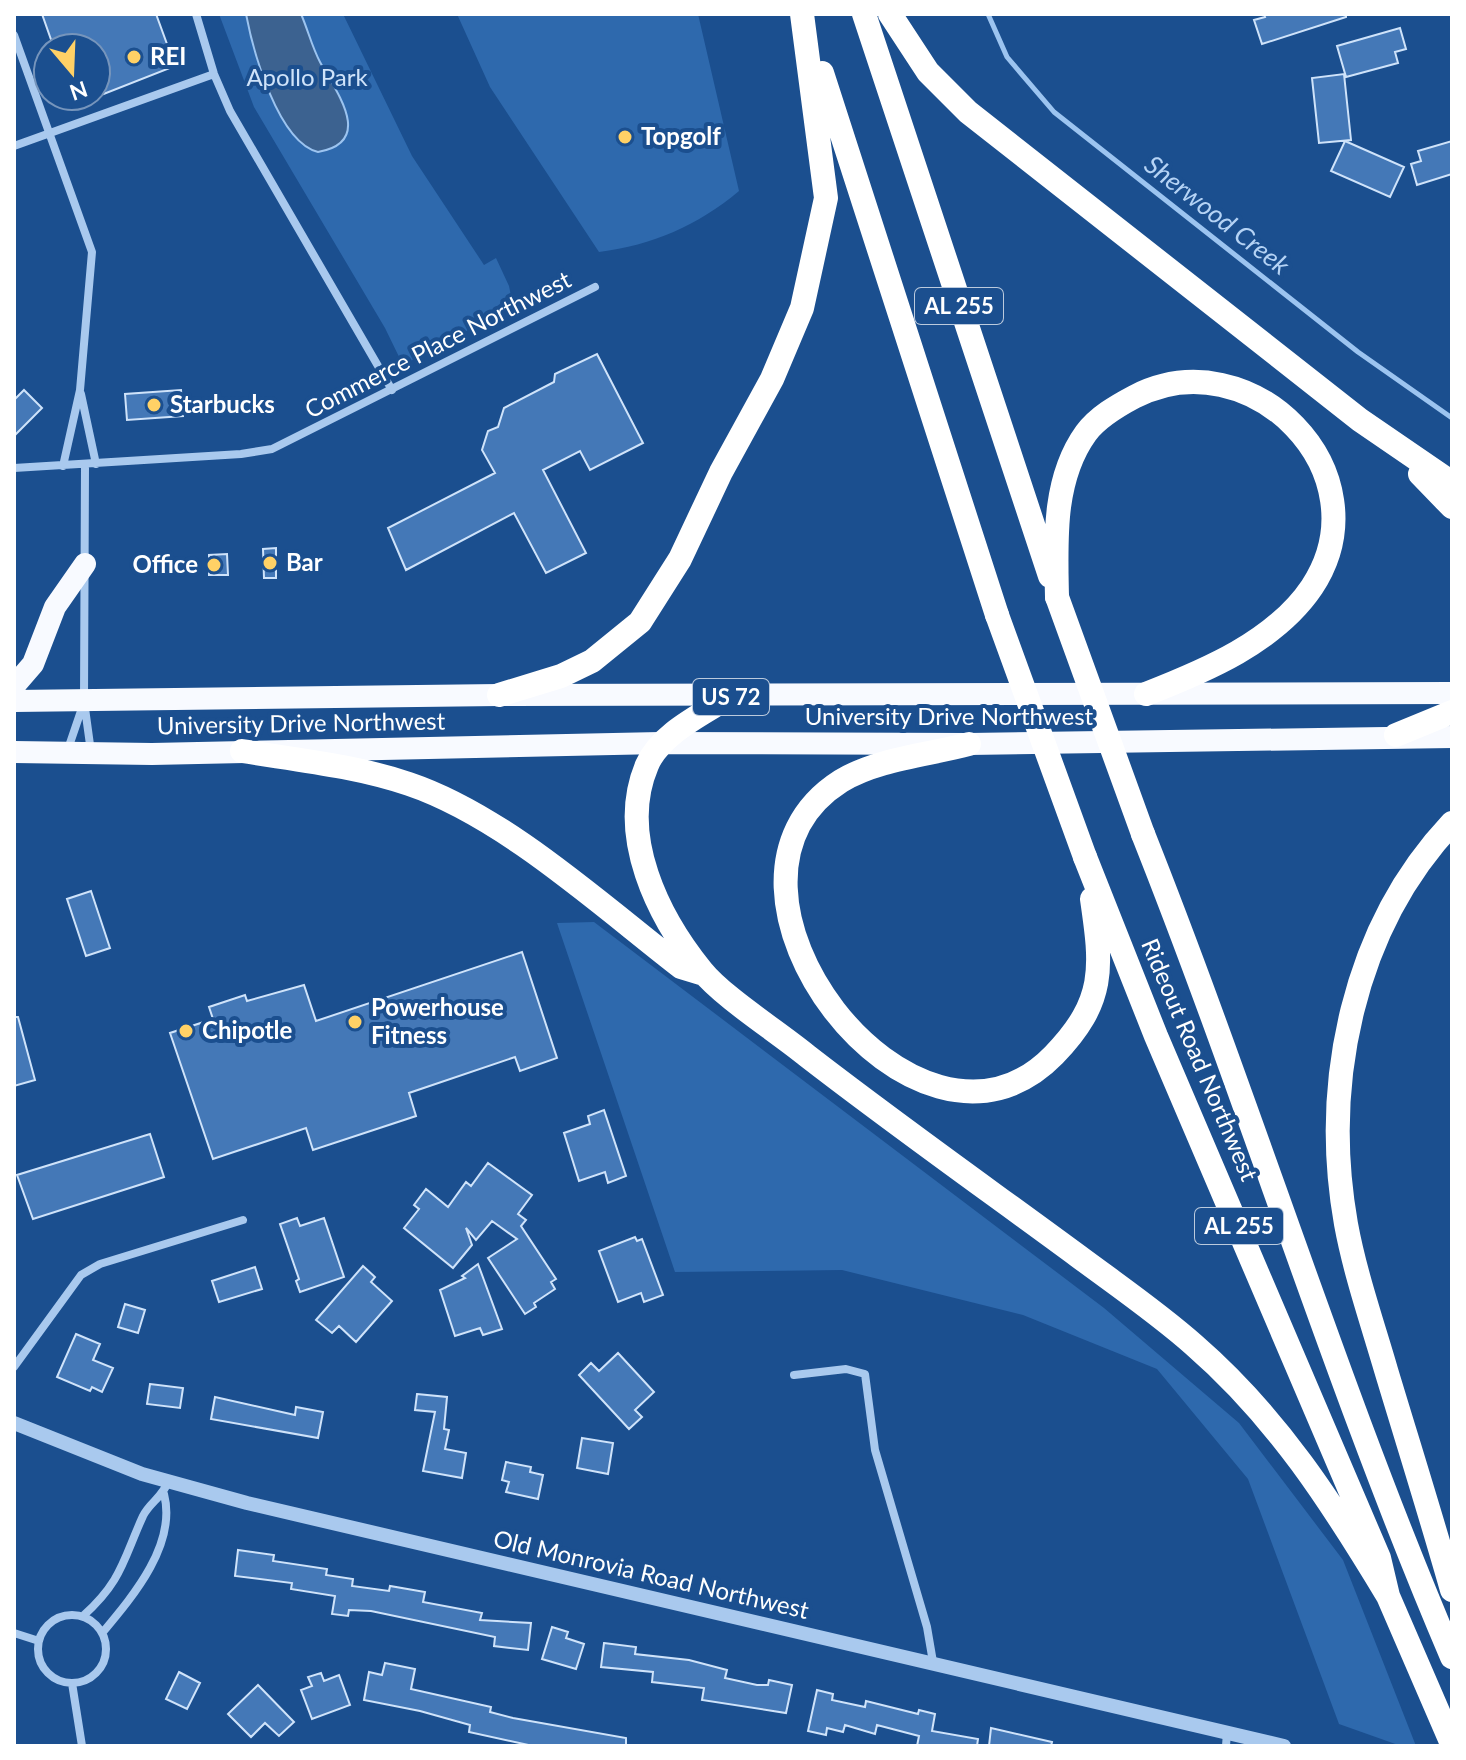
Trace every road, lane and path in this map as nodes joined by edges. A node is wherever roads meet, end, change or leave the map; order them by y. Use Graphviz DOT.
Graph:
graph roads {
  1 [pos="196,14"];
  2 [pos="802,14"];
  3 [pos="864,14"];
  4 [pos="890,14"];
  5 [pos="14,35"];
  6 [pos="214,74"];
  7 [pos="49,133"];
  8 [pos="14,146"];
  9 [pos="595,287"];
  10 [pos="80,390"];
  11 [pos="392,390"];
  12 [pos="1360,420"];
  13 [pos="96,464"];
  14 [pos="85,465"];
  15 [pos="63,466"];
  16 [pos="14,468"];
  17 [pos="1452,483"];
  18 [pos="1452,507"];
  19 [pos="85,564"];
  20 [pos="1057,597"];
  21 [pos="14,686"];
  22 [pos="1452,693"];
  23 [pos="1146,694"];
  24 [pos="499,695"];
  25 [pos="729,697"];
  26 [pos="14,701"];
  27 [pos="84,701"];
  28 [pos="1452,712"];
  29 [pos="1396,735"];
  30 [pos="1452,737"];
  31 [pos="660,743"];
  32 [pos="969,744"];
  33 [pos="242,751"];
  34 [pos="14,752"];
  35 [pos="67,753"];
  36 [pos="92,753"];
  37 [pos="1452,823"];
  38 [pos="1085,857"];
  39 [pos="704,974"];
  40 [pos="243,1220"];
  41 [pos="14,1367"];
  42 [pos="794,1375"];
  43 [pos="14,1423"];
  44 [pos="166,1487"];
  45 [pos="1452,1590"];
  46 [pos="1388,1596"];
  47 [pos="83,1616"];
  48 [pos="103,1632"];
  49 [pos="14,1633"];
  50 [pos="39,1641"];
  51 [pos="1452,1657"];
  52 [pos="933,1662"];
  53 [pos="72,1683"];
  54 [pos="1227,1739"];
  55 [pos="1259,1743"];
  56 [pos="1452,1744"];
  57 [pos="82,1746"];
  58 [pos="1284,1746"];
  1 -- 6 [label="street"];
  2 -- 24 [label="highway"];
  2 -- 38 [label="highway, Rideout Road Northwest / AL 255, bridge"];
  3 -- 20 [label="highway, AL 255"];
  4 -- 12 [label="highway"];
  5 -- 7 [label="street"];
  6 -- 7 [label="street"];
  6 -- 11 [label="street"];
  7 -- 8 [label="street"];
  7 -- 10 [label="street"];
  9 -- 11 [label="street, Commerce Place Northwest"];
  10 -- 13 [label="street"];
  10 -- 15 [label="street"];
  11 -- 13 [label="street, Commerce Place Northwest"];
  12 -- 17 [label="highway"];
  12 -- 18 [label="highway"];
  13 -- 14 [label="street, Commerce Place Northwest"];
  14 -- 15 [label="street, Commerce Place Northwest"];
  14 -- 19 [label="street"];
  15 -- 16 [label="street, Commerce Place Northwest"];
  19 -- 21 [label="highway"];
  19 -- 27 [label="street"];
  20 -- 23 [label="highway"];
  20 -- 51 [label="highway, Rideout Road Northwest / AL 255, bridge"];
  22 -- 23 [label="highway, University Drive Northwest / US 72"];
  23 -- 25 [label="highway, University Drive Northwest / US 72"];
  24 -- 25 [label="highway, University Drive Northwest / US 72"];
  24 -- 27 [label="highway, University Drive Northwest / US 72"];
  25 -- 31 [label="highway"];
  26 -- 27 [label="highway, University Drive Northwest / US 72"];
  27 -- 35 [label="street"];
  27 -- 36 [label="street"];
  28 -- 29 [label="highway"];
  29 -- 30 [label="highway, University Drive Northwest / US 72"];
  29 -- 32 [label="highway, University Drive Northwest / US 72"];
  31 -- 32 [label="highway, University Drive Northwest / US 72"];
  31 -- 33 [label="highway, University Drive Northwest / US 72"];
  31 -- 39 [label="highway"];
  32 -- 38 [label="highway"];
  33 -- 36 [label="highway, University Drive Northwest / US 72"];
  33 -- 39 [label="highway"];
  34 -- 35 [label="highway, University Drive Northwest / US 72"];
  35 -- 36 [label="highway, University Drive Northwest / US 72"];
  37 -- 45 [label="highway"];
  38 -- 46 [label="highway, Rideout Road Northwest / AL 255"];
  39 -- 46 [label="highway"];
  40 -- 41 [label="street"];
  42 -- 52 [label="street"];
  43 -- 44 [label="street, Old Monrovia Road Northwest"];
  44 -- 47 [label="street"];
  44 -- 48 [label="street"];
  44 -- 52 [label="street, Old Monrovia Road Northwest"];
  46 -- 56 [label="highway, Rideout Road Northwest / AL 255"];
  47 -- 48 [label="street"];
  47 -- 50 [label="street"];
  48 -- 53 [label="street"];
  49 -- 50 [label="street"];
  50 -- 53 [label="street"];
  52 -- 54 [label="street, Old Monrovia Road Northwest"];
  53 -- 57 [label="street"];
  54 -- 55 [label="street, Old Monrovia Road Northwest"];
  55 -- 58 [label="street, Old Monrovia Road Northwest"];
}
